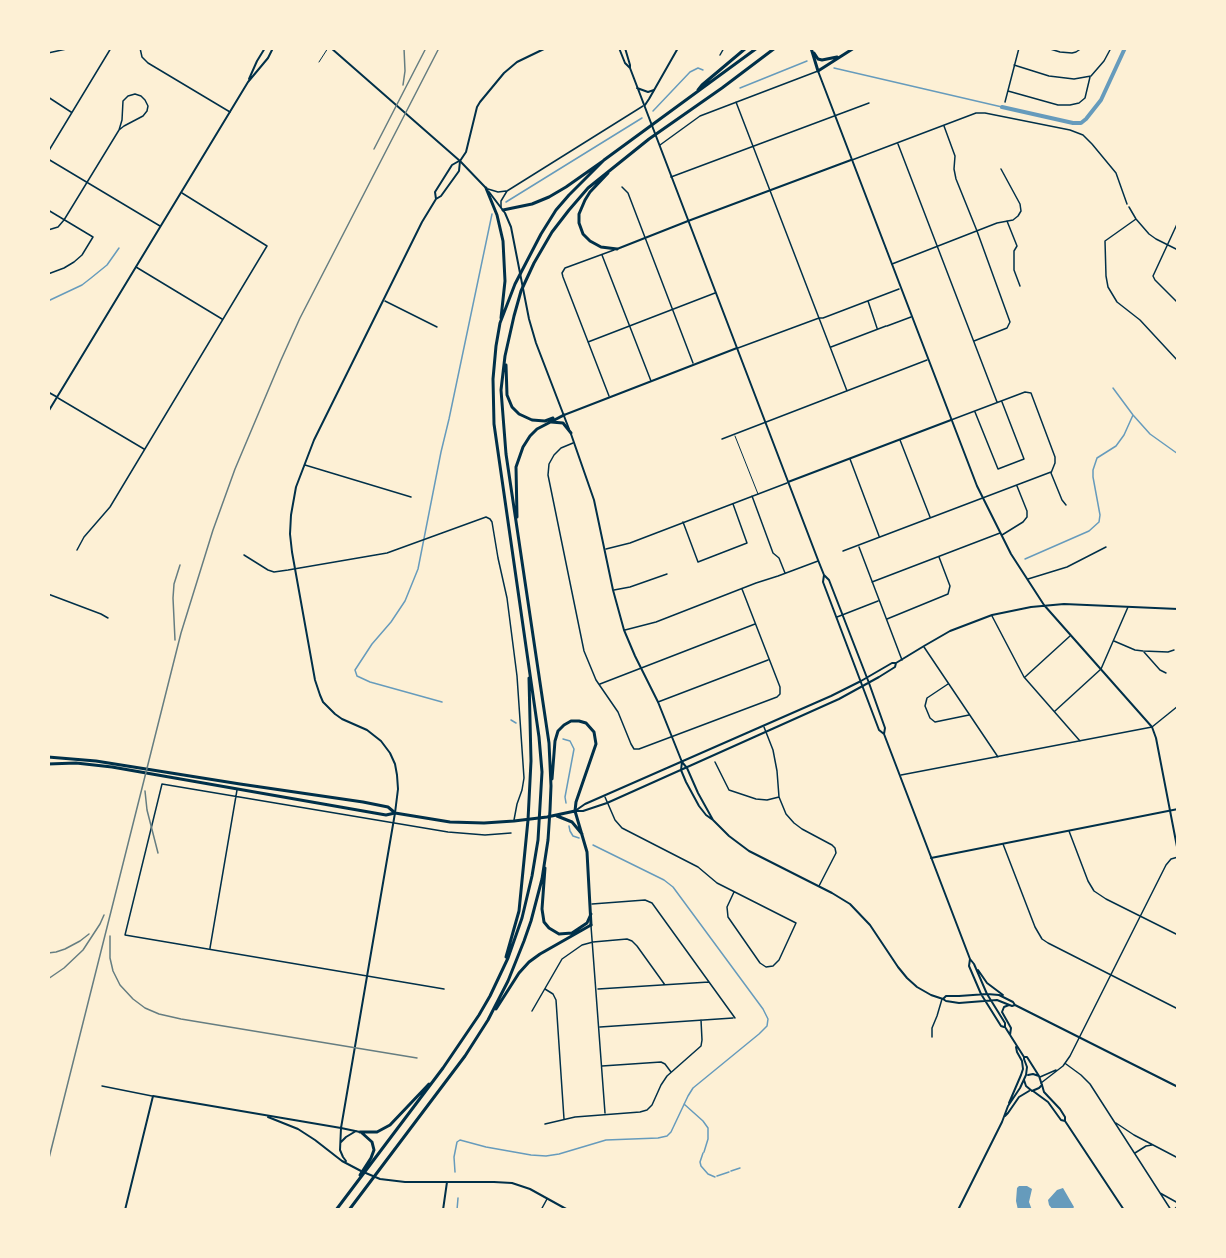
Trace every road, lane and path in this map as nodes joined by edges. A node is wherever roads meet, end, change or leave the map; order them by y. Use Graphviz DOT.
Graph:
graph roads {
  1 [pos="71,48"];
  2 [pos="111,48"];
  3 [pos="140,48"];
  4 [pos="265,48"];
  5 [pos="273,48"];
  6 [pos="329,48"];
  7 [pos="546,48"];
  8 [pos="619,48"];
  9 [pos="625,48"];
  10 [pos="678,48"];
  11 [pos="724,48"];
  12 [pos="746,48"];
  13 [pos="757,48"];
  14 [pos="775,48"];
  15 [pos="854,48"];
  16 [pos="1019,48"];
  17 [pos="1047,48"];
  18 [pos="1082,48"];
  19 [pos="1111,48"];
  20 [pos="811,49"];
  21 [pos="1053,49"];
  22 [pos="48,53"];
  23 [pos="720,55"];
  24 [pos="842,56"];
  25 [pos="319,62"];
  26 [pos="1014,66"];
  27 [pos="630,68"];
  28 [pos="818,71"];
  29 [pos="1090,76"];
  30 [pos="248,81"];
  31 [pos="637,88"];
  32 [pos="654,90"];
  33 [pos="1008,91"];
  34 [pos="695,93"];
  35 [pos="48,97"];
  36 [pos="736,102"];
  37 [pos="1005,102"];
  38 [pos="869,103"];
  39 [pos="644,106"];
  40 [pos="72,112"];
  41 [pos="230,112"];
  42 [pos="834,116"];
  43 [pos="122,120"];
  44 [pos="128,124"];
  45 [pos="944,126"];
  46 [pos="119,130"];
  47 [pos="898,143"];
  48 [pos="660,146"];
  49 [pos="753,146"];
  50 [pos="48,152"];
  51 [pos="48,159"];
  52 [pos="604,160"];
  53 [pos="851,160"];
  54 [pos="460,161"];
  55 [pos="612,168"];
  56 [pos="1001,169"];
  57 [pos="671,177"];
  58 [pos="87,183"];
  59 [pos="622,187"];
  60 [pos="486,188"];
  61 [pos="507,191"];
  62 [pos="770,191"];
  63 [pos="181,193"];
  64 [pos="436,199"];
  65 [pos="502,209"];
  66 [pos="48,210"];
  67 [pos="1136,219"];
  68 [pos="64,220"];
  69 [pos="688,221"];
  70 [pos="1007,221"];
  71 [pos="1178,222"];
  72 [pos="160,227"];
  73 [pos="48,230"];
  74 [pos="977,231"];
  75 [pos="645,238"];
  76 [pos="1166,245"];
  77 [pos="937,246"];
  78 [pos="616,249"];
  79 [pos="1178,250"];
  80 [pos="602,254"];
  81 [pos="891,264"];
  82 [pos="135,267"];
  83 [pos="48,274"];
  84 [pos="1020,286"];
  85 [pos="900,288"];
  86 [pos="716,293"];
  87 [pos="384,300"];
  88 [pos="868,301"];
  89 [pos="1178,303"];
  90 [pos="672,310"];
  91 [pos="911,317"];
  92 [pos="819,318"];
  93 [pos="222,319"];
  94 [pos="500,323"];
  95 [pos="630,326"];
  96 [pos="437,327"];
  97 [pos="877,330"];
  98 [pos="974,341"];
  99 [pos="588,342"];
  100 [pos="737,348"];
  101 [pos="830,348"];
  102 [pos="505,356"];
  103 [pos="928,359"];
  104 [pos="1178,361"];
  105 [pos="694,365"];
  106 [pos="651,381"];
  107 [pos="847,391"];
  108 [pos="48,392"];
  109 [pos="57,397"];
  110 [pos="609,397"];
  111 [pos="1002,401"];
  112 [pos="998,402"];
  113 [pos="975,411"];
  114 [pos="48,412"];
  115 [pos="564,415"];
  116 [pos="951,420"];
  117 [pos="766,422"];
  118 [pos="546,424"];
  119 [pos="571,433"];
  120 [pos="735,434"];
  121 [pos="722,439"];
  122 [pos="900,439"];
  123 [pos="574,442"];
  124 [pos="145,449"];
  125 [pos="849,459"];
  126 [pos="304,465"];
  127 [pos="1051,472"];
  128 [pos="788,482"];
  129 [pos="1017,485"];
  130 [pos="758,494"];
  131 [pos="752,496"];
  132 [pos="411,497"];
  133 [pos="983,498"];
  134 [pos="732,503"];
  135 [pos="1066,505"];
  136 [pos="931,518"];
  137 [pos="683,522"];
  138 [pos="518,530"];
  139 [pos="1001,534"];
  140 [pos="880,538"];
  141 [pos="858,546"];
  142 [pos="1106,547"];
  143 [pos="605,549"];
  144 [pos="77,550"];
  145 [pos="843,551"];
  146 [pos="244,555"];
  147 [pos="939,557"];
  148 [pos="819,561"];
  149 [pos="295,569"];
  150 [pos="667,574"];
  151 [pos="785,574"];
  152 [pos="824,575"];
  153 [pos="1027,580"];
  154 [pos="872,582"];
  155 [pos="742,589"];
  156 [pos="613,590"];
  157 [pos="48,594"];
  158 [pos="879,601"];
  159 [pos="1044,605"];
  160 [pos="1128,606"];
  161 [pos="1178,609"];
  162 [pos="843,615"];
  163 [pos="992,615"];
  164 [pos="837,617"];
  165 [pos="108,618"];
  166 [pos="886,619"];
  167 [pos="756,624"];
  168 [pos="624,630"];
  169 [pos="1071,636"];
  170 [pos="1113,641"];
  171 [pos="924,646"];
  172 [pos="1174,650"];
  173 [pos="1143,651"];
  174 [pos="769,659"];
  175 [pos="902,660"];
  176 [pos="896,663"];
  177 [pos="641,668"];
  178 [pos="1101,669"];
  179 [pos="529,670"];
  180 [pos="1166,673"];
  181 [pos="1024,677"];
  182 [pos="867,678"];
  183 [pos="861,681"];
  184 [pos="869,683"];
  185 [pos="949,684"];
  186 [pos="598,685"];
  187 [pos="863,687"];
  188 [pos="658,702"];
  189 [pos="1178,706"];
  190 [pos="1054,712"];
  191 [pos="970,715"];
  192 [pos="763,726"];
  193 [pos="1152,727"];
  194 [pos="766,732"];
  195 [pos="884,734"];
  196 [pos="672,737"];
  197 [pos="1081,741"];
  198 [pos="48,757"];
  199 [pos="998,757"];
  200 [pos="76,761"];
  201 [pos="682,762"];
  202 [pos="715,762"];
  203 [pos="48,764"];
  204 [pos="687,768"];
  205 [pos="681,770"];
  206 [pos="901,776"];
  207 [pos="205,781"];
  208 [pos="551,786"];
  209 [pos="237,789"];
  210 [pos="236,796"];
  211 [pos="604,796"];
  212 [pos="779,797"];
  213 [pos="608,803"];
  214 [pos="1178,809"];
  215 [pos="575,810"];
  216 [pos="1170,811"];
  217 [pos="395,813"];
  218 [pos="556,815"];
  219 [pos="528,820"];
  220 [pos="713,820"];
  221 [pos="514,821"];
  222 [pos="394,823"];
  223 [pos="1068,830"];
  224 [pos="511,833"];
  225 [pos="584,836"];
  226 [pos="1003,843"];
  227 [pos="1178,852"];
  228 [pos="1178,857"];
  229 [pos="546,858"];
  230 [pos="931,858"];
  231 [pos="819,887"];
  232 [pos="734,892"];
  233 [pos="591,904"];
  234 [pos="591,914"];
  235 [pos="1141,916"];
  236 [pos="591,925"];
  237 [pos="1178,935"];
  238 [pos="593,942"];
  239 [pos="210,949"];
  240 [pos="970,959"];
  241 [pos="974,964"];
  242 [pos="1111,975"];
  243 [pos="368,976"];
  244 [pos="499,977"];
  245 [pos="709,982"];
  246 [pos="665,985"];
  247 [pos="544,988"];
  248 [pos="444,989"];
  249 [pos="597,989"];
  250 [pos="981,994"];
  251 [pos="987,994"];
  252 [pos="1005,998"];
  253 [pos="943,999"];
  254 [pos="984,1000"];
  255 [pos="990,1000"];
  256 [pos="1009,1005"];
  257 [pos="1015,1005"];
  258 [pos="1178,1009"];
  259 [pos="532,1011"];
  260 [pos="488,1020"];
  261 [pos="701,1020"];
  262 [pos="599,1027"];
  263 [pos="1005,1027"];
  264 [pos="1010,1035"];
  265 [pos="932,1037"];
  266 [pos="1079,1038"];
  267 [pos="1016,1044"];
  268 [pos="1024,1057"];
  269 [pos="1066,1063"];
  270 [pos="602,1066"];
  271 [pos="443,1068"];
  272 [pos="1057,1070"];
  273 [pos="671,1072"];
  274 [pos="1026,1075"];
  275 [pos="1039,1076"];
  276 [pos="1024,1080"];
  277 [pos="1042,1084"];
  278 [pos="102,1086"];
  279 [pos="1178,1087"];
  280 [pos="1031,1091"];
  281 [pos="153,1096"];
  282 [pos="1008,1106"];
  283 [pos="1062,1112"];
  284 [pos="605,1114"];
  285 [pos="1005,1116"];
  286 [pos="1057,1116"];
  287 [pos="268,1117"];
  288 [pos="564,1119"];
  289 [pos="1065,1121"];
  290 [pos="1114,1121"];
  291 [pos="544,1124"];
  292 [pos="341,1128"];
  293 [pos="358,1132"];
  294 [pos="340,1144"];
  295 [pos="1153,1145"];
  296 [pos="1134,1153"];
  297 [pos="1178,1158"];
  298 [pos="348,1163"];
  299 [pos="447,1182"];
  300 [pos="1160,1192"];
  301 [pos="348,1195"];
  302 [pos="548,1198"];
  303 [pos="1178,1204"];
  304 [pos="125,1210"];
  305 [pos="336,1210"];
  306 [pos="349,1210"];
  307 [pos="443,1210"];
  308 [pos="541,1210"];
  309 [pos="568,1210"];
  310 [pos="958,1210"];
  311 [pos="1124,1210"];
  312 [pos="1172,1210"];
  1 -- 22 [label="street"];
  2 -- 40 [label="street"];
  3 -- 41 [label="street"];
  4 -- 30 [label="main road"];
  5 -- 30 [label="main road"];
  6 -- 25 [label="lane"];
  6 -- 54 [label="main road"];
  7 -- 54 [label="main road"];
  8 -- 27 [label="main road"];
  9 -- 27 [label="main road"];
  10 -- 32 [label="main road"];
  11 -- 23 [label="street"];
  12 -- 34 [label="main road"];
  13 -- 34 [label="main road"];
  14 -- 55 [label="main road"];
  15 -- 24 [label="main road"];
  16 -- 26 [label="street"];
  17 -- 21 [label="street"];
  18 -- 21 [label="street"];
  19 -- 29 [label="street"];
  20 -- 24 [label="main road"];
  20 -- 28 [label="main road"];
  24 -- 28 [label="main road"];
  26 -- 29 [label="street"];
  26 -- 33 [label="street"];
  27 -- 31 [label="main road"];
  28 -- 36 [label="street"];
  28 -- 42 [label="main road"];
  29 -- 33 [label="street"];
  30 -- 41 [label="main road"];
  31 -- 32 [label="main road"];
  31 -- 39 [label="main road"];
  32 -- 39 [label="main road"];
  33 -- 37 [label="street"];
  34 -- 52 [label="main road"];
  35 -- 40 [label="street"];
  36 -- 48 [label="street"];
  36 -- 49 [label="street"];
  38 -- 42 [label="street"];
  39 -- 48 [label="main road"];
  39 -- 61 [label="street"];
  40 -- 50 [label="street"];
  41 -- 63 [label="main road"];
  42 -- 49 [label="street"];
  42 -- 53 [label="main road"];
  43 -- 44 [label="street"];
  43 -- 44 [label="street"];
  43 -- 46 [label="street"];
  44 -- 46 [label="street"];
  45 -- 47 [label="street"];
  45 -- 67 [label="street"];
  45 -- 74 [label="street"];
  46 -- 58 [label="street"];
  47 -- 53 [label="street"];
  47 -- 77 [label="street"];
  48 -- 57 [label="main road"];
  49 -- 57 [label="street"];
  49 -- 62 [label="street"];
  51 -- 58 [label="street"];
  52 -- 65 [label="main road"];
  52 -- 94 [label="main road"];
  53 -- 62 [label="main road"];
  53 -- 81 [label="main road"];
  54 -- 60 [label="main road"];
  54 -- 64 [label="main road"];
  54 -- 64 [label="main road"];
  55 -- 78 [label="main road"];
  55 -- 102 [label="main road"];
  56 -- 70 [label="street"];
  57 -- 69 [label="main road"];
  58 -- 68 [label="street"];
  58 -- 72 [label="street"];
  59 -- 75 [label="street"];
  60 -- 61 [label="street"];
  60 -- 65 [label="main road"];
  60 -- 94 [label="main road"];
  61 -- 65 [label="street"];
  62 -- 69 [label="main road"];
  62 -- 92 [label="street"];
  63 -- 72 [label="main road"];
  63 -- 93 [label="street"];
  64 -- 87 [label="main road"];
  65 -- 115 [label="main road"];
  66 -- 68 [label="street"];
  67 -- 76 [label="street"];
  67 -- 104 [label="street"];
  68 -- 73 [label="street"];
  68 -- 83 [label="street"];
  69 -- 75 [label="main road"];
  69 -- 86 [label="main road"];
  70 -- 74 [label="street"];
  70 -- 84 [label="street"];
  71 -- 76 [label="street"];
  72 -- 82 [label="main road"];
  74 -- 77 [label="street"];
  74 -- 98 [label="street"];
  75 -- 78 [label="main road"];
  75 -- 90 [label="street"];
  76 -- 79 [label="street"];
  76 -- 89 [label="street"];
  77 -- 81 [label="street"];
  77 -- 98 [label="street"];
  78 -- 80 [label="street"];
  80 -- 95 [label="street"];
  80 -- 99 [label="street"];
  81 -- 85 [label="main road"];
  82 -- 93 [label="street"];
  82 -- 109 [label="main road"];
  85 -- 88 [label="street"];
  85 -- 91 [label="main road"];
  86 -- 90 [label="street"];
  86 -- 100 [label="main road"];
  87 -- 96 [label="street"];
  87 -- 126 [label="main road"];
  88 -- 92 [label="street"];
  88 -- 97 [label="street"];
  90 -- 95 [label="street"];
  90 -- 105 [label="street"];
  91 -- 97 [label="street"];
  91 -- 103 [label="main road"];
  92 -- 100 [label="street"];
  92 -- 101 [label="street"];
  93 -- 124 [label="street"];
  94 -- 179 [label="main road"];
  95 -- 99 [label="street"];
  95 -- 106 [label="street"];
  97 -- 101 [label="street"];
  98 -- 112 [label="street"];
  99 -- 110 [label="street"];
  100 -- 105 [label="main road"];
  100 -- 117 [label="main road"];
  101 -- 107 [label="street"];
  102 -- 115 [label="main road"];
  102 -- 138 [label="main road"];
  103 -- 107 [label="street"];
  103 -- 116 [label="main road"];
  105 -- 106 [label="main road"];
  106 -- 110 [label="main road"];
  107 -- 117 [label="street"];
  108 -- 109 [label="main road"];
  109 -- 114 [label="main road"];
  109 -- 124 [label="street"];
  110 -- 115 [label="main road"];
  111 -- 112 [label="street"];
  111 -- 113 [label="street"];
  111 -- 127 [label="street"];
  112 -- 113 [label="street"];
  113 -- 116 [label="street"];
  115 -- 118 [label="main road"];
  115 -- 119 [label="main road"];
  116 -- 122 [label="main road"];
  116 -- 133 [label="main road"];
  117 -- 120 [label="street"];
  117 -- 128 [label="main road"];
  118 -- 119 [label="main road"];
  118 -- 138 [label="main road"];
  119 -- 123 [label="main road"];
  120 -- 121 [label="street"];
  120 -- 130 [label="lane"];
  122 -- 125 [label="main road"];
  122 -- 136 [label="street"];
  123 -- 143 [label="main road"];
  123 -- 186 [label="street"];
  124 -- 144 [label="street"];
  125 -- 128 [label="main road"];
  125 -- 140 [label="street"];
  126 -- 132 [label="street"];
  126 -- 149 [label="main road"];
  127 -- 129 [label="street"];
  127 -- 135 [label="street"];
  128 -- 130 [label="street"];
  128 -- 148 [label="main road"];
  129 -- 133 [label="street"];
  129 -- 139 [label="street"];
  130 -- 131 [label="street"];
  131 -- 134 [label="street"];
  131 -- 151 [label="street"];
  133 -- 136 [label="street"];
  133 -- 139 [label="main road"];
  134 -- 137 [label="street"];
  134 -- 137 [label="street"];
  136 -- 140 [label="street"];
  137 -- 143 [label="street"];
  138 -- 208 [label="main road"];
  139 -- 147 [label="street"];
  139 -- 153 [label="main road"];
  140 -- 141 [label="street"];
  141 -- 145 [label="street"];
  141 -- 154 [label="street"];
  142 -- 153 [label="street"];
  143 -- 156 [label="main road"];
  146 -- 149 [label="street"];
  147 -- 154 [label="street"];
  147 -- 166 [label="street"];
  148 -- 151 [label="street"];
  148 -- 152 [label="main road"];
  149 -- 217 [label="main road"];
  149 -- 221 [label="street"];
  150 -- 156 [label="street"];
  151 -- 155 [label="street"];
  152 -- 162 [label="main road"];
  152 -- 164 [label="main road"];
  153 -- 159 [label="main road"];
  154 -- 158 [label="street"];
  155 -- 167 [label="street"];
  155 -- 168 [label="street"];
  156 -- 168 [label="main road"];
  157 -- 165 [label="street"];
  158 -- 162 [label="street"];
  158 -- 166 [label="street"];
  159 -- 160 [label="main road"];
  159 -- 163 [label="main road"];
  159 -- 169 [label="main road"];
  160 -- 161 [label="main road"];
  160 -- 170 [label="street"];
  162 -- 164 [label="street"];
  162 -- 182 [label="main road"];
  163 -- 171 [label="main road"];
  163 -- 181 [label="street"];
  164 -- 183 [label="main road"];
  166 -- 175 [label="street"];
  167 -- 174 [label="street"];
  167 -- 177 [label="street"];
  168 -- 177 [label="main road"];
  169 -- 178 [label="main road"];
  169 -- 181 [label="street"];
  170 -- 173 [label="street"];
  170 -- 178 [label="street"];
  171 -- 175 [label="main road"];
  171 -- 185 [label="street"];
  172 -- 173 [label="street"];
  173 -- 180 [label="street"];
  174 -- 188 [label="street"];
  174 -- 196 [label="street"];
  175 -- 176 [label="main road"];
  176 -- 182 [label="main road"];
  176 -- 184 [label="main road"];
  177 -- 186 [label="street"];
  177 -- 188 [label="main road"];
  178 -- 190 [label="street"];
  178 -- 193 [label="main road"];
  179 -- 219 [label="main road"];
  179 -- 244 [label="main road"];
  181 -- 190 [label="street"];
  182 -- 183 [label="main road"];
  182 -- 184 [label="main road"];
  183 -- 187 [label="main road"];
  183 -- 192 [label="main road"];
  184 -- 187 [label="main road"];
  184 -- 195 [label="main road"];
  185 -- 191 [label="street"];
  185 -- 191 [label="street"];
  186 -- 196 [label="street"];
  187 -- 194 [label="main road"];
  187 -- 195 [label="main road"];
  188 -- 196 [label="main road"];
  189 -- 193 [label="street"];
  190 -- 197 [label="street"];
  191 -- 199 [label="street"];
  192 -- 194 [label="street"];
  192 -- 201 [label="main road"];
  193 -- 197 [label="street"];
  193 -- 216 [label="main road"];
  194 -- 204 [label="main road"];
  194 -- 212 [label="street"];
  195 -- 206 [label="main road"];
  196 -- 201 [label="main road"];
  197 -- 199 [label="street"];
  198 -- 200 [label="main road"];
  199 -- 206 [label="street"];
  200 -- 203 [label="main road"];
  200 -- 207 [label="main road"];
  201 -- 204 [label="main road"];
  201 -- 205 [label="main road"];
  201 -- 211 [label="main road"];
  202 -- 212 [label="street"];
  204 -- 205 [label="main road"];
  204 -- 220 [label="main road"];
  205 -- 213 [label="main road"];
  205 -- 220 [label="main road"];
  206 -- 230 [label="main road"];
  207 -- 209 [label="main road"];
  207 -- 217 [label="main road"];
  208 -- 215 [label="main road"];
  208 -- 229 [label="main road"];
  209 -- 210 [label="street"];
  209 -- 217 [label="main road"];
  210 -- 222 [label="street"];
  210 -- 239 [label="street"];
  210 -- 239 [label="street"];
  211 -- 213 [label="street"];
  211 -- 215 [label="main road"];
  212 -- 231 [label="street"];
  213 -- 215 [label="main road"];
  213 -- 232 [label="street"];
  214 -- 216 [label="main road"];
  215 -- 218 [label="main road"];
  215 -- 225 [label="main road"];
  216 -- 223 [label="main road"];
  216 -- 227 [label="main road"];
  217 -- 221 [label="main road"];
  217 -- 222 [label="main road"];
  218 -- 219 [label="main road"];
  218 -- 225 [label="main road"];
  219 -- 221 [label="main road"];
  219 -- 244 [label="main road"];
  220 -- 231 [label="main road"];
  222 -- 224 [label="street"];
  222 -- 243 [label="main road"];
  223 -- 226 [label="main road"];
  223 -- 235 [label="street"];
  225 -- 233 [label="main road"];
  226 -- 230 [label="main road"];
  226 -- 242 [label="street"];
  228 -- 235 [label="street"];
  229 -- 234 [label="main road"];
  229 -- 260 [label="main road"];
  230 -- 240 [label="main road"];
  231 -- 253 [label="main road"];
  232 -- 232 [label="street"];
  233 -- 234 [label="main road"];
  233 -- 245 [label="street"];
  234 -- 236 [label="main road"];
  235 -- 237 [label="street"];
  235 -- 242 [label="street"];
  236 -- 238 [label="street"];
  236 -- 260 [label="main road"];
  238 -- 246 [label="street"];
  238 -- 247 [label="street"];
  238 -- 249 [label="street"];
  239 -- 243 [label="street"];
  240 -- 241 [label="main road"];
  240 -- 250 [label="main road"];
  241 -- 251 [label="main road"];
  241 -- 252 [label="main road"];
  242 -- 258 [label="street"];
  242 -- 266 [label="street"];
  243 -- 248 [label="street"];
  243 -- 292 [label="main road"];
  244 -- 271 [label="main road"];
  245 -- 246 [label="street"];
  245 -- 261 [label="street"];
  246 -- 249 [label="street"];
  247 -- 259 [label="street"];
  247 -- 288 [label="street"];
  249 -- 262 [label="street"];
  250 -- 251 [label="main road"];
  250 -- 253 [label="main road"];
  250 -- 254 [label="main road"];
  251 -- 252 [label="main road"];
  251 -- 255 [label="main road"];
  252 -- 257 [label="main road"];
  253 -- 254 [label="main road"];
  253 -- 265 [label="street"];
  254 -- 255 [label="main road"];
  254 -- 263 [label="main road"];
  255 -- 256 [label="main road"];
  255 -- 263 [label="main road"];
  256 -- 257 [label="main road"];
  256 -- 264 [label="main road"];
  257 -- 266 [label="main road"];
  260 -- 306 [label="main road"];
  261 -- 262 [label="street"];
  261 -- 273 [label="street"];
  262 -- 270 [label="street"];
  263 -- 264 [label="main road"];
  264 -- 267 [label="main road"];
  266 -- 269 [label="street"];
  266 -- 279 [label="main road"];
  267 -- 268 [label="main road"];
  267 -- 282 [label="main road"];
  268 -- 274 [label="main road"];
  268 -- 275 [label="main road"];
  269 -- 272 [label="street"];
  269 -- 290 [label="street"];
  270 -- 273 [label="street"];
  270 -- 284 [label="street"];
  271 -- 293 [label="main road"];
  271 -- 301 [label="main road"];
  272 -- 275 [label="street"];
  272 -- 277 [label="street"];
  273 -- 284 [label="street"];
  274 -- 275 [label="main road"];
  274 -- 276 [label="main road"];
  275 -- 277 [label="main road"];
  276 -- 280 [label="main road"];
  276 -- 282 [label="main road"];
  277 -- 280 [label="main road"];
  277 -- 283 [label="main road"];
  278 -- 281 [label="street"];
  280 -- 285 [label="main road"];
  280 -- 286 [label="main road"];
  281 -- 287 [label="main road"];
  281 -- 304 [label="main road"];
  282 -- 285 [label="main road"];
  283 -- 286 [label="main road"];
  283 -- 289 [label="main road"];
  284 -- 288 [label="street"];
  285 -- 310 [label="main road"];
  286 -- 289 [label="main road"];
  287 -- 292 [label="main road"];
  287 -- 298 [label="main road"];
  288 -- 291 [label="street"];
  289 -- 311 [label="main road"];
  290 -- 295 [label="street"];
  290 -- 296 [label="street"];
  292 -- 293 [label="main road"];
  292 -- 294 [label="main road"];
  293 -- 294 [label="main road"];
  293 -- 301 [label="main road"];
  294 -- 298 [label="main road"];
  295 -- 296 [label="street"];
  295 -- 297 [label="street"];
  296 -- 300 [label="street"];
  298 -- 299 [label="main road"];
  299 -- 302 [label="main road"];
  299 -- 307 [label="main road"];
  300 -- 303 [label="street"];
  300 -- 312 [label="street"];
  301 -- 305 [label="main road"];
  302 -- 308 [label="street"];
  302 -- 309 [label="main road"];
  303 -- 312 [label="main road"];
}
